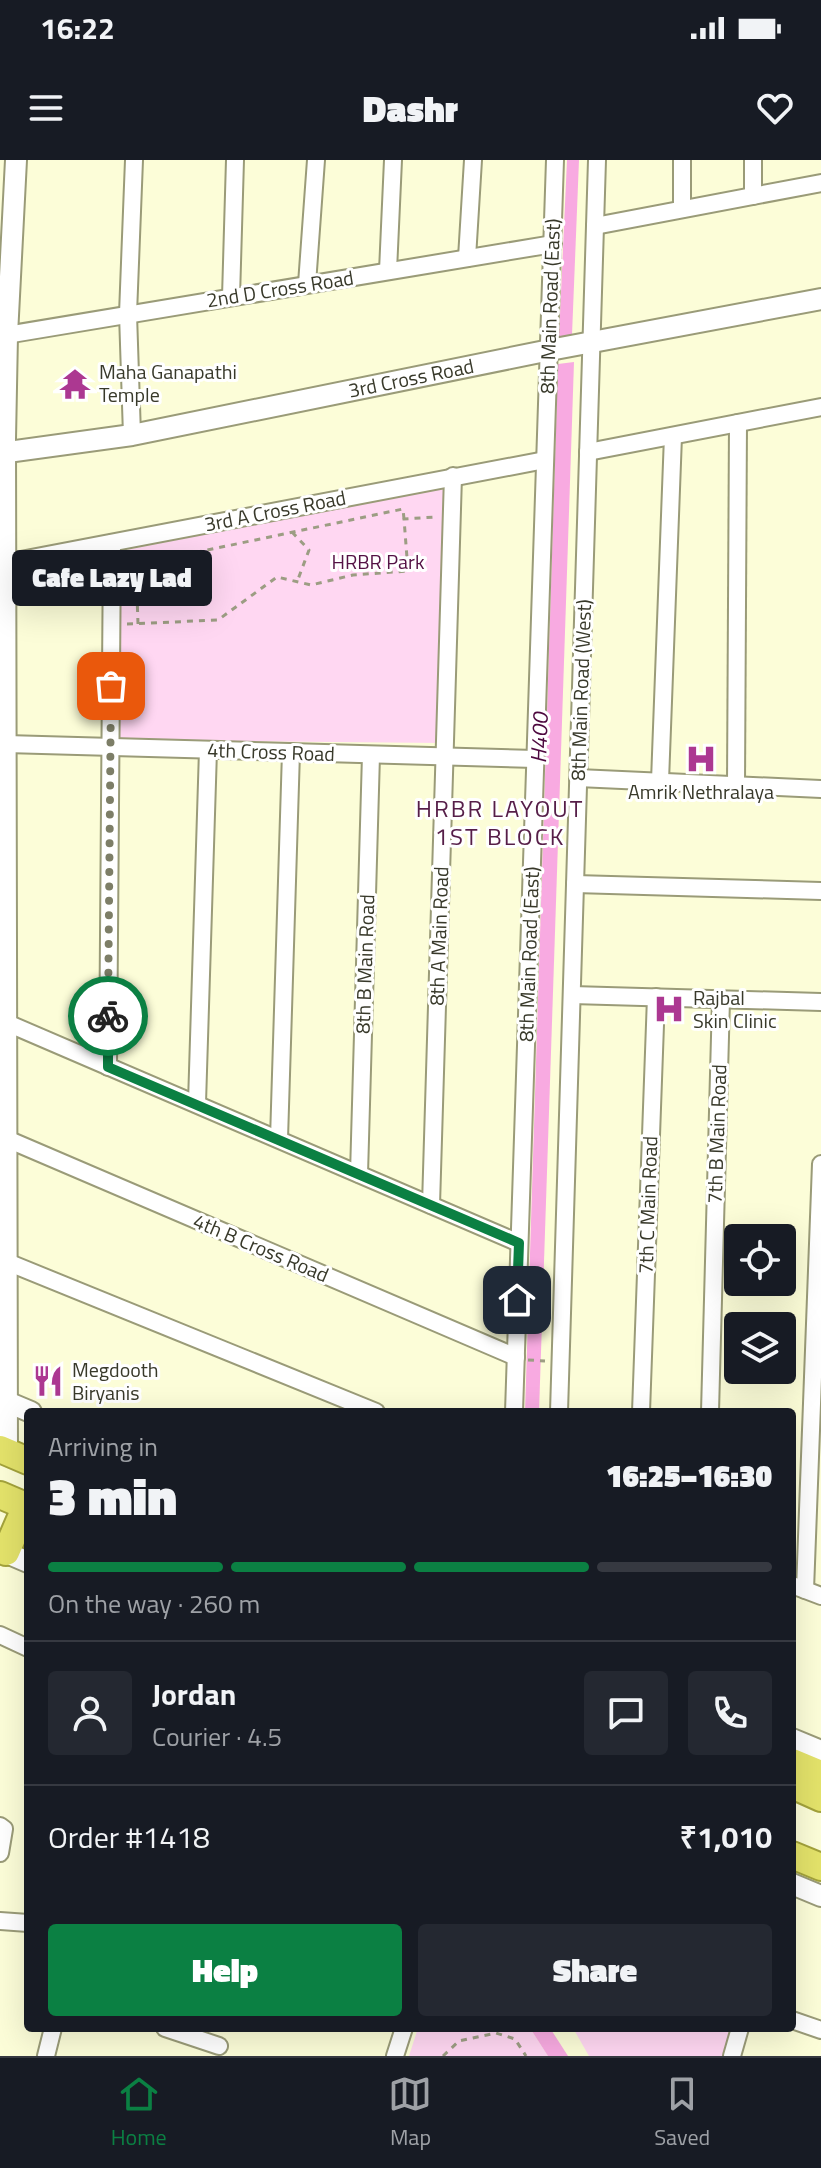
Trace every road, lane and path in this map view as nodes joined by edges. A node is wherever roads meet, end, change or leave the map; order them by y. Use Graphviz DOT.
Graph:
graph roads {
  1 [pos="16,160"];
  2 [pos="134,160"];
  3 [pos="235,160"];
  4 [pos="316,160"];
  5 [pos="393,160"];
  6 [pos="473,160"];
  7 [pos="555,160"];
  8 [pos="597,160"];
  9 [pos="682,160"];
  10 [pos="753,160"];
  11 [pos="821,183"];
  12 [pos="753,196"];
  13 [pos="682,209"];
  14 [pos="595,226"];
  15 [pos="553,244"];
  16 [pos="467,258"];
  17 [pos="388,271"];
  18 [pos="307,284"];
  19 [pos="231,297"];
  20 [pos="821,299"];
  21 [pos="128,314"];
  22 [pos="3,336"];
  23 [pos="586,345"];
  24 [pos="552,350"];
  25 [pos="821,407"];
  26 [pos="738,423"];
  27 [pos="132,435"];
  28 [pos="673,436"];
  29 [pos="588,452"];
  30 [pos="3,453"];
  31 [pos="545,460"];
  32 [pos="453,476"];
  33 [pos="453,516"];
  34 [pos="404,519"];
  35 [pos="292,532"];
  36 [pos="112,543"];
  37 [pos="5,563"];
  38 [pos="297,582"];
  39 [pos="138,624"];
  40 [pos="112,625"];
  41 [pos="6,744"];
  42 [pos="111,747"];
  43 [pos="208,750"];
  44 [pos="291,752"];
  45 [pos="371,755"];
  46 [pos="445,757"];
  47 [pos="535,759"];
  48 [pos="578,778"];
  49 [pos="660,781"];
  50 [pos="736,785"];
  51 [pos="821,789"];
  52 [pos="3,832"];
  53 [pos="575,884"];
  54 [pos="821,891"];
  55 [pos="572,995"];
  56 [pos="656,997"];
  57 [pos="721,999"];
  58 [pos="821,1002"];
  59 [pos="7,1023"];
  60 [pos="108,1067"];
  61 [pos="197,1103"];
  62 [pos="7,1139"];
  63 [pos="279,1139"];
  64 [pos="821,1164"];
  65 [pos="359,1174"];
  66 [pos="431,1205"];
  67 [pos="519,1243"];
  68 [pos="7,1262"];
  69 [pos="521,1358"];
  70 [pos="542,1360"];
  71 [pos="4,1400"];
  72 [pos="366,1408"];
  73 [pos="515,1408"];
  74 [pos="559,1408"];
  75 [pos="641,1408"];
  76 [pos="710,1408"];
  77 [pos="24,1409"];
  78 [pos="12,1454"];
  79 [pos="0,1495"];
  80 [pos="24,1506"];
  81 [pos="24,1516"];
  82 [pos="11,1555"];
  83 [pos="798,1587"];
  84 [pos="821,1596"];
  85 [pos="0,1635"];
  86 [pos="24,1646"];
  87 [pos="796,1741"];
  88 [pos="821,1751"];
  89 [pos="796,1764"];
  90 [pos="821,1774"];
  91 [pos="796,1787"];
  92 [pos="821,1798"];
  93 [pos="0,1826"];
  94 [pos="796,1839"];
  95 [pos="821,1849"];
  96 [pos="0,1853"];
  97 [pos="796,1857"];
  98 [pos="821,1867"];
  99 [pos="796,1886"];
  100 [pos="821,1896"];
  101 [pos="0,1921"];
  102 [pos="24,1923"];
  103 [pos="796,2021"];
  104 [pos="821,2030"];
  105 [pos="52,2032"];
  106 [pos="177,2032"];
  107 [pos="403,2032"];
  108 [pos="739,2032"];
  109 [pos="219,2046"];
  110 [pos="46,2056"];
  111 [pos="395,2056"];
  112 [pos="443,2056"];
  113 [pos="526,2056"];
  114 [pos="732,2056"];
  1 -- 22 [label="street"];
  2 -- 21 [label="street"];
  3 -- 19 [label="street"];
  4 -- 18 [label="street"];
  5 -- 17 [label="street"];
  6 -- 16 [label="street"];
  7 -- 15 [label="street, 8th Main Road (East)"];
  8 -- 14 [label="street, 8th Main Road (West)"];
  9 -- 13 [label="street"];
  10 -- 12 [label="street"];
  11 -- 12 [label="street"];
  12 -- 13 [label="street"];
  13 -- 14 [label="street"];
  14 -- 23 [label="street, 8th Main Road (West)"];
  15 -- 16 [label="street, 2nd D Cross Road"];
  15 -- 24 [label="street, 8th Main Road (East)"];
  16 -- 17 [label="street, 2nd D Cross Road"];
  17 -- 18 [label="street, 2nd D Cross Road"];
  18 -- 19 [label="street, 2nd D Cross Road"];
  19 -- 21 [label="street, 2nd D Cross Road"];
  20 -- 23 [label="street, 3rd Cross Road"];
  21 -- 22 [label="street, 2nd D Cross Road"];
  21 -- 27 [label="street"];
  22 -- 30 [label="street"];
  23 -- 24 [label="street, 3rd Cross Road"];
  23 -- 29 [label="street, 8th Main Road (West)"];
  24 -- 27 [label="street, 3rd Cross Road"];
  24 -- 31 [label="street, 8th Main Road (East)"];
  25 -- 26 [label="street"];
  26 -- 28 [label="street"];
  26 -- 50 [label="street"];
  27 -- 30 [label="street, 3rd Cross Road"];
  28 -- 29 [label="street"];
  28 -- 49 [label="street"];
  29 -- 48 [label="street, 8th Main Road (West)"];
  30 -- 37 [label="street"];
  31 -- 32 [label="street, 3rd A Cross Road"];
  31 -- 47 [label="street, 8th Main Road (East)"];
  32 -- 33 [label="street, 8th A Main Road"];
  32 -- 36 [label="street, 3rd A Cross Road"];
  33 -- 34 [label="path"];
  33 -- 46 [label="street, 8th A Main Road"];
  34 -- 35 [label="path"];
  34 -- 38 [label="path"];
  35 -- 38 [label="path"];
  35 -- 39 [label="path"];
  36 -- 37 [label="street, 3rd A Cross Road"];
  36 -- 40 [label="street"];
  37 -- 41 [label="street"];
  38 -- 39 [label="path"];
  39 -- 40 [label="path"];
  40 -- 42 [label="street"];
  41 -- 42 [label="street, 4th Cross Road"];
  41 -- 52 [label="street"];
  42 -- 43 [label="street, 4th Cross Road"];
  42 -- 60 [label="street"];
  43 -- 44 [label="street, 4th Cross Road"];
  43 -- 61 [label="street"];
  44 -- 45 [label="street, 4th Cross Road"];
  44 -- 63 [label="street"];
  45 -- 46 [label="street, 4th Cross Road"];
  45 -- 65 [label="street, 8th B Main Road"];
  46 -- 47 [label="street, 4th Cross Road"];
  46 -- 66 [label="street, 8th A Main Road"];
  47 -- 67 [label="street, 8th Main Road (East)"];
  48 -- 49 [label="street"];
  48 -- 53 [label="street, 8th Main Road (West)"];
  49 -- 50 [label="street"];
  50 -- 51 [label="street"];
  52 -- 59 [label="street"];
  53 -- 54 [label="street"];
  53 -- 55 [label="street, 8th Main Road (West)"];
  55 -- 56 [label="street"];
  55 -- 74 [label="street, 8th Main Road (West)"];
  56 -- 57 [label="street"];
  56 -- 75 [label="street, 7th C Main Road"];
  57 -- 58 [label="street"];
  57 -- 76 [label="street, 7th B Main Road"];
  59 -- 60 [label="street"];
  59 -- 62 [label="street"];
  60 -- 61 [label="street"];
  61 -- 63 [label="street"];
  62 -- 68 [label="street"];
  62 -- 69 [label="street, 4th B Cross Road"];
  63 -- 65 [label="street"];
  64 -- 83 [label="street"];
  65 -- 66 [label="street"];
  66 -- 67 [label="street"];
  67 -- 69 [label="street, 8th Main Road (East)"];
  68 -- 71 [label="street"];
  68 -- 72 [label="street"];
  69 -- 70 [label="path"];
  69 -- 73 [label="street, 8th Main Road (East)"];
  71 -- 77 [label="street"];
  71 -- 78 [label="street"];
  79 -- 80 [label="highway"];
  81 -- 82 [label="highway"];
  83 -- 84 [label="street"];
  85 -- 86 [label="street"];
  87 -- 88 [label="street"];
  89 -- 90 [label="highway"];
  91 -- 92 [label="highway"];
  93 -- 96 [label="street"];
  94 -- 95 [label="highway"];
  97 -- 98 [label="highway"];
  99 -- 100 [label="street"];
  101 -- 102 [label="street"];
  103 -- 104 [label="street"];
  105 -- 110 [label="street"];
  106 -- 109 [label="street"];
  107 -- 111 [label="street"];
  108 -- 114 [label="street"];
  112 -- 113 [label="path"];
}
